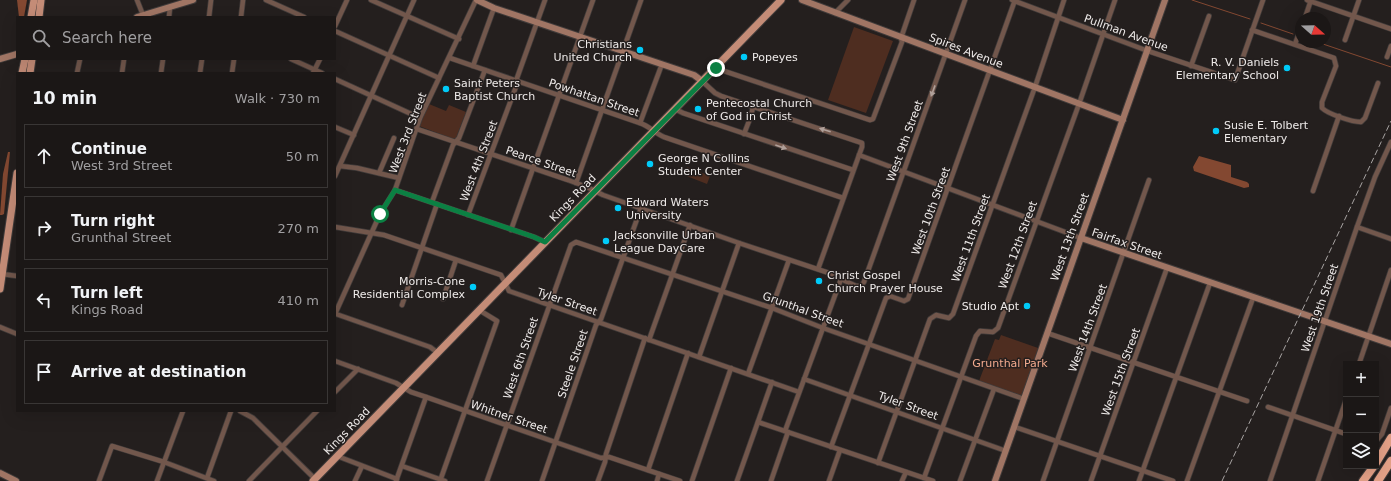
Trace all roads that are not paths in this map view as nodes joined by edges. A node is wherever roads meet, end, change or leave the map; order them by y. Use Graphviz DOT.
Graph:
graph roads {
  1 [pos="34,0"];
  2 [pos="41,0"];
  3 [pos="137,0"];
  4 [pos="193,0"];
  5 [pos="211,0"];
  6 [pos="243,0"];
  7 [pos="266,0"];
  8 [pos="347,0"];
  9 [pos="371,0"];
  10 [pos="414,0"];
  11 [pos="476,0"];
  12 [pos="545,0"];
  13 [pos="593,0"];
  14 [pos="641,0"];
  15 [pos="781,0"];
  16 [pos="802,0"];
  17 [pos="848,0"];
  18 [pos="914,0"];
  19 [pos="965,0"];
  20 [pos="1014,0"];
  21 [pos="1064,0"];
  22 [pos="1115,0"];
  23 [pos="1165,0"];
  24 [pos="1263,0"];
  25 [pos="1310,0"];
  26 [pos="1359,0"];
  27 [pos="179,2"];
  28 [pos="170,7"];
  29 [pos="494,8"];
  30 [pos="1307,12"];
  31 [pos="835,13"];
  32 [pos="31,16"];
  33 [pos="39,16"];
  34 [pos="140,16"];
  35 [pos="169,16"];
  36 [pos="209,16"];
  37 [pos="241,16"];
  38 [pos="302,16"];
  39 [pos="407,16"];
  40 [pos="1209,16"];
  41 [pos="1353,16"];
  42 [pos="1058,17"];
  43 [pos="537,22"];
  44 [pos="336,24"];
  45 [pos="1391,28"];
  46 [pos="1252,30"];
  47 [pos="336,31"];
  48 [pos="1103,34"];
  49 [pos="580,37"];
  50 [pos="901,38"];
  51 [pos="459,39"];
  52 [pos="1345,40"];
  53 [pos="1295,44"];
  54 [pos="1391,46"];
  55 [pos="1306,48"];
  56 [pos="623,51"];
  57 [pos="1148,51"];
  58 [pos="16,54"];
  59 [pos="946,54"];
  60 [pos="389,56"];
  61 [pos="1387,57"];
  62 [pos="450,58"];
  63 [pos="0,59"];
  64 [pos="25,60"];
  65 [pos="32,60"];
  66 [pos="80,60"];
  67 [pos="124,60"];
  68 [pos="163,60"];
  69 [pos="202,60"];
  70 [pos="234,60"];
  71 [pos="293,60"];
  72 [pos="320,60"];
  73 [pos="662,64"];
  74 [pos="473,66"];
  75 [pos="1191,66"];
  76 [pos="716,68"];
  77 [pos="485,70"];
  78 [pos="314,71"];
  79 [pos="990,71"];
  80 [pos="22,72"];
  81 [pos="30,72"];
  82 [pos="77,72"];
  83 [pos="122,72"];
  84 [pos="160,72"];
  85 [pos="200,72"];
  86 [pos="232,72"];
  87 [pos="439,78"];
  88 [pos="336,79"];
  89 [pos="517,81"];
  90 [pos="702,81"];
  91 [pos="1378,83"];
  92 [pos="1035,88"];
  93 [pos="371,95"];
  94 [pos="559,96"];
  95 [pos="1079,104"];
  96 [pos="753,107"];
  97 [pos="675,109"];
  98 [pos="601,110"];
  99 [pos="1340,116"];
  100 [pos="420,118"];
  101 [pos="1123,120"];
  102 [pos="640,123"];
  103 [pos="336,127"];
  104 [pos="417,129"];
  105 [pos="654,131"];
  106 [pos="744,134"];
  107 [pos="354,135"];
  108 [pos="394,138"];
  109 [pos="456,142"];
  110 [pos="1391,142"];
  111 [pos="491,154"];
  112 [pos="859,155"];
  113 [pos="340,166"];
  114 [pos="533,168"];
  115 [pos="853,170"];
  116 [pos="904,171"];
  117 [pos="379,173"];
  118 [pos="336,174"];
  119 [pos="399,178"];
  120 [pos="1149,180"];
  121 [pos="16,183"];
  122 [pos="576,183"];
  123 [pos="948,188"];
  124 [pos="395,190"];
  125 [pos="595,191"];
  126 [pos="1312,191"];
  127 [pos="843,198"];
  128 [pos="434,203"];
  129 [pos="992,205"];
  130 [pos="641,208"];
  131 [pos="468,215"];
  132 [pos="1036,221"];
  133 [pos="690,226"];
  134 [pos="336,227"];
  135 [pos="1357,228"];
  136 [pos="511,230"];
  137 [pos="372,233"];
  138 [pos="1081,238"];
  139 [pos="1391,239"];
  140 [pos="545,242"];
  141 [pos="574,242"];
  142 [pos="739,243"];
  143 [pos="422,248"];
  144 [pos="1124,254"];
  145 [pos="623,257"];
  146 [pos="456,260"];
  147 [pos="789,260"];
  148 [pos="1167,268"];
  149 [pos="818,269"];
  150 [pos="1391,270"];
  151 [pos="2,274"];
  152 [pos="672,274"];
  153 [pos="16,276"];
  154 [pos="841,279"];
  155 [pos="505,283"];
  156 [pos="1210,283"];
  157 [pos="861,286"];
  158 [pos="0,289"];
  159 [pos="722,291"];
  160 [pos="1253,298"];
  161 [pos="443,299"];
  162 [pos="402,305"];
  163 [pos="550,305"];
  164 [pos="772,308"];
  165 [pos="479,310"];
  166 [pos="336,312"];
  167 [pos="336,314"];
  168 [pos="598,322"];
  169 [pos="1325,322"];
  170 [pos="0,327"];
  171 [pos="823,328"];
  172 [pos="1047,333"];
  173 [pos="16,334"];
  174 [pos="1368,336"];
  175 [pos="647,339"];
  176 [pos="869,344"];
  177 [pos="1391,344"];
  178 [pos="1091,348"];
  179 [pos="438,352"];
  180 [pos="688,353"];
  181 [pos="699,357"];
  182 [pos="915,360"];
  183 [pos="336,361"];
  184 [pos="1360,361"];
  185 [pos="1134,362"];
  186 [pos="731,368"];
  187 [pos="358,369"];
  188 [pos="748,374"];
  189 [pos="961,377"];
  190 [pos="1176,377"];
  191 [pos="804,379"];
  192 [pos="772,382"];
  193 [pos="404,387"];
  194 [pos="994,388"];
  195 [pos="336,391"];
  196 [pos="1220,391"];
  197 [pos="799,392"];
  198 [pos="850,395"];
  199 [pos="426,397"];
  200 [pos="1024,399"];
  201 [pos="1248,401"];
  202 [pos="1268,407"];
  203 [pos="1391,408"];
  204 [pos="1343,409"];
  205 [pos="465,411"];
  206 [pos="183,412"];
  207 [pos="231,412"];
  208 [pos="242,412"];
  209 [pos="252,412"];
  210 [pos="316,412"];
  211 [pos="896,412"];
  212 [pos="249,415"];
  213 [pos="1293,416"];
  214 [pos="758,422"];
  215 [pos="507,426"];
  216 [pos="1015,427"];
  217 [pos="942,428"];
  218 [pos="1336,431"];
  219 [pos="786,432"];
  220 [pos="1343,433"];
  221 [pos="1379,438"];
  222 [pos="1391,438"];
  223 [pos="975,440"];
  224 [pos="1057,442"];
  225 [pos="556,443"];
  226 [pos="282,447"];
  227 [pos="831,447"];
  228 [pos="840,450"];
  229 [pos="1006,451"];
  230 [pos="337,456"];
  231 [pos="1100,456"];
  232 [pos="605,458"];
  233 [pos="1379,458"];
  234 [pos="1391,461"];
  235 [pos="164,462"];
  236 [pos="878,463"];
  237 [pos="362,466"];
  238 [pos="402,466"];
  239 [pos="1372,469"];
  240 [pos="648,470"];
  241 [pos="1143,471"];
  242 [pos="906,472"];
  243 [pos="0,473"];
  244 [pos="659,474"];
  245 [pos="207,478"];
  246 [pos="924,478"];
  247 [pos="314,480"];
  248 [pos="396,480"];
  249 [pos="442,480"];
  250 [pos="16,481"];
  251 [pos="99,481"];
  252 [pos="157,481"];
  253 [pos="214,481"];
  254 [pos="249,481"];
  255 [pos="355,481"];
  256 [pos="487,481"];
  257 [pos="542,481"];
  258 [pos="598,481"];
  259 [pos="656,481"];
  260 [pos="680,481"];
  261 [pos="692,481"];
  262 [pos="738,481"];
  263 [pos="771,481"];
  264 [pos="829,481"];
  265 [pos="902,481"];
  266 [pos="933,481"];
  267 [pos="960,481"];
  268 [pos="995,481"];
  269 [pos="1043,481"];
  270 [pos="1091,481"];
  271 [pos="1139,481"];
  272 [pos="1173,481"];
  273 [pos="1187,481"];
  274 [pos="1270,481"];
  275 [pos="1318,481"];
  276 [pos="1363,481"];
  277 [pos="1378,481"];
  1 -- 32 [label="main road"];
  2 -- 33 [label="main road"];
  3 -- 34 [label="street"];
  4 -- 27 [label="street"];
  5 -- 36 [label="street"];
  6 -- 37 [label="street"];
  7 -- 38 [label="street"];
  8 -- 44 [label="street"];
  9 -- 39 [label="street"];
  10 -- 39 [label="street"];
  11 -- 29 [label="street"];
  11 -- 51 [label="street, West 3rd Street"];
  12 -- 43 [label="street, West 4th Street"];
  13 -- 49 [label="street"];
  14 -- 56 [label="street"];
  15 -- 76 [label="main road, Kings Road"];
  16 -- 31 [label="street, Spires Avenue"];
  17 -- 31 [label="street"];
  18 -- 50 [label="street"];
  19 -- 59 [label="street, West 9th Street"];
  20 -- 42 [label="street, Pullman Avenue"];
  20 -- 79 [label="street, West 10th Street"];
  21 -- 42 [label="street, West 11th Street"];
  22 -- 48 [label="street, West 12th Street"];
  23 -- 57 [label="street, West 13th Street"];
  24 -- 46 [label="street"];
  25 -- 30 [label="street"];
  25 -- 41 [label="street"];
  26 -- 41 [label="street"];
  27 -- 28 [label="street"];
  28 -- 34 [label="street"];
  28 -- 35 [label="street"];
  29 -- 43 [label="street"];
  29 -- 74 [label="street"];
  31 -- 50 [label="street, Spires Avenue"];
  39 -- 51 [label="street"];
  39 -- 60 [label="street"];
  40 -- 75 [label="street"];
  41 -- 45 [label="street"];
  41 -- 52 [label="street"];
  42 -- 48 [label="street, Pullman Avenue"];
  42 -- 92 [label="street, West 11th Street"];
  43 -- 49 [label="street"];
  43 -- 89 [label="street, West 4th Street"];
  46 -- 53 [label="street"];
  46 -- 75 [label="street, Pullman Avenue"];
  47 -- 60 [label="street"];
  48 -- 57 [label="street, Pullman Avenue"];
  48 -- 95 [label="street, West 12th Street"];
  49 -- 56 [label="street"];
  49 -- 94 [label="street"];
  50 -- 59 [label="street, Spires Avenue"];
  50 -- 76 [label="street"];
  51 -- 62 [label="street, West 3rd Street"];
  54 -- 61 [label="street"];
  55 -- 99 [label="street"];
  56 -- 73 [label="street"];
  56 -- 98 [label="street"];
  57 -- 75 [label="street, Pullman Avenue"];
  57 -- 101 [label="street, West 13th Street"];
  58 -- 63 [label="street"];
  59 -- 79 [label="street, Spires Avenue"];
  59 -- 116 [label="street, West 9th Street, one-way"];
  60 -- 87 [label="street"];
  60 -- 93 [label="street"];
  62 -- 74 [label="street, Powhattan Street"];
  62 -- 87 [label="street, West 3rd Street"];
  64 -- 80 [label="main road"];
  65 -- 81 [label="main road"];
  66 -- 82 [label="street"];
  67 -- 83 [label="street"];
  68 -- 84 [label="street"];
  69 -- 85 [label="street"];
  70 -- 86 [label="street"];
  71 -- 78 [label="street"];
  72 -- 78 [label="street"];
  73 -- 90 [label="street"];
  73 -- 102 [label="street"];
  74 -- 77 [label="street, Powhattan Street"];
  76 -- 90 [label="main road, Kings Road"];
  77 -- 89 [label="street, Powhattan Street"];
  77 -- 109 [label="street"];
  79 -- 92 [label="street, Spires Avenue"];
  79 -- 123 [label="street, West 10th Street"];
  87 -- 100 [label="street, West 3rd Street"];
  88 -- 93 [label="street"];
  89 -- 94 [label="street, Powhattan Street"];
  89 -- 111 [label="street, West 4th Street"];
  90 -- 96 [label="street"];
  90 -- 97 [label="main road, Kings Road"];
  91 -- 99 [label="street"];
  92 -- 95 [label="street, Spires Avenue"];
  92 -- 129 [label="street, West 11th Street"];
  93 -- 100 [label="street"];
  93 -- 107 [label="street"];
  94 -- 98 [label="street, Powhattan Street"];
  94 -- 114 [label="street"];
  95 -- 101 [label="street, Spires Avenue"];
  95 -- 132 [label="street, West 12th Street"];
  96 -- 106 [label="street"];
  112 -- 96 [label="street, one-way"];
  97 -- 105 [label="main road, Kings Road"];
  97 -- 106 [label="street"];
  98 -- 102 [label="street, Powhattan Street"];
  98 -- 122 [label="street"];
  99 -- 126 [label="street"];
  100 -- 104 [label="street, West 3rd Street"];
  101 -- 138 [label="street, West 13th Street"];
  102 -- 105 [label="street, Powhattan Street"];
  103 -- 107 [label="street"];
  104 -- 109 [label="street, Pearce Street"];
  104 -- 119 [label="street, West 3rd Street"];
  105 -- 125 [label="main road, Kings Road"];
  105 -- 127 [label="street, Powhattan Street"];
  106 -- 115 [label="street, one-way"];
  107 -- 113 [label="street"];
  108 -- 117 [label="street"];
  109 -- 111 [label="street, Pearce Street"];
  109 -- 128 [label="street"];
  110 -- 135 [label="street, West 19th Street"];
  111 -- 114 [label="street, Pearce Street"];
  111 -- 131 [label="street, West 4th Street"];
  112 -- 115 [label="street"];
  112 -- 116 [label="street, Fairfax Street"];
  113 -- 117 [label="street"];
  113 -- 118 [label="street"];
  114 -- 122 [label="street, Pearce Street"];
  114 -- 136 [label="street"];
  115 -- 127 [label="street"];
  116 -- 123 [label="street, Fairfax Street"];
  116 -- 157 [label="street, West 9th Street"];
  117 -- 119 [label="street"];
  119 -- 124 [label="street, West 3rd Street"];
  120 -- 144 [label="street, West 14th Street"];
  121 -- 151 [label="main road"];
  122 -- 125 [label="street, Pearce Street"];
  123 -- 129 [label="street, Fairfax Street"];
  123 -- 176 [label="street, West 10th Street"];
  124 -- 128 [label="street"];
  124 -- 137 [label="street, West 3rd Street"];
  125 -- 130 [label="street, Pearce Street"];
  125 -- 140 [label="main road, Kings Road"];
  127 -- 149 [label="street"];
  128 -- 131 [label="street"];
  128 -- 143 [label="street"];
  129 -- 132 [label="street, Fairfax Street"];
  129 -- 182 [label="street, West 11th Street"];
  130 -- 133 [label="street, Pearce Street"];
  130 -- 145 [label="street, Steele Street"];
  131 -- 136 [label="street"];
  132 -- 138 [label="street, Fairfax Street"];
  132 -- 189 [label="street, West 12th Street"];
  133 -- 142 [label="street, Pearce Street"];
  133 -- 152 [label="street"];
  134 -- 137 [label="street, Tyler Street"];
  135 -- 139 [label="street"];
  135 -- 169 [label="street, West 19th Street"];
  136 -- 140 [label="street"];
  137 -- 143 [label="street, Tyler Street"];
  137 -- 166 [label="street, West 3rd Street"];
  138 -- 144 [label="street, Fairfax Street"];
  138 -- 172 [label="street, West 13th Street"];
  140 -- 155 [label="main road, Kings Road"];
  141 -- 145 [label="street, Grunthal Street"];
  141 -- 163 [label="street, West 6th Street"];
  142 -- 147 [label="street, Pearce Street"];
  142 -- 159 [label="street"];
  143 -- 146 [label="street, Tyler Street"];
  143 -- 162 [label="street"];
  144 -- 148 [label="street, Fairfax Street"];
  144 -- 178 [label="street, West 14th Street"];
  145 -- 152 [label="street, Grunthal Street"];
  145 -- 168 [label="street, Steele Street"];
  146 -- 155 [label="street, Tyler Street"];
  146 -- 161 [label="street"];
  147 -- 149 [label="street, Pearce Street"];
  147 -- 164 [label="street"];
  148 -- 156 [label="street, Fairfax Street"];
  148 -- 185 [label="street, West 15th Street"];
  149 -- 154 [label="street, Pearce Street"];
  150 -- 174 [label="street"];
  151 -- 153 [label="street"];
  151 -- 158 [label="main road"];
  152 -- 159 [label="street, Grunthal Street"];
  152 -- 175 [label="street"];
  154 -- 157 [label="street, Pearce Street"];
  154 -- 171 [label="street"];
  155 -- 163 [label="street, Tyler Street"];
  155 -- 165 [label="main road, Kings Road"];
  156 -- 160 [label="street, Fairfax Street"];
  156 -- 190 [label="street"];
  159 -- 164 [label="street, Grunthal Street"];
  159 -- 181 [label="street"];
  160 -- 169 [label="street, Fairfax Street"];
  160 -- 196 [label="street"];
  163 -- 168 [label="street, Tyler Street"];
  163 -- 215 [label="street, West 6th Street"];
  164 -- 171 [label="street, Grunthal Street"];
  164 -- 188 [label="street"];
  165 -- 179 [label="main road, Kings Road"];
  165 -- 205 [label="street"];
  167 -- 179 [label="street"];
  168 -- 175 [label="street, Tyler Street"];
  168 -- 225 [label="street, Steele Street"];
  169 -- 174 [label="street, Fairfax Street"];
  169 -- 213 [label="street, West 19th Street"];
  170 -- 173 [label="street"];
  171 -- 176 [label="street, Grunthal Street"];
  171 -- 191 [label="street"];
  172 -- 178 [label="street"];
  172 -- 200 [label="street, West 13th Street"];
  174 -- 177 [label="street, Fairfax Street"];
  174 -- 184 [label="street"];
  175 -- 180 [label="street, Tyler Street"];
  175 -- 232 [label="street"];
  176 -- 182 [label="street, Grunthal Street"];
  176 -- 198 [label="street, West 10th Street"];
  178 -- 185 [label="street"];
  178 -- 224 [label="street, West 14th Street"];
  179 -- 193 [label="main road, Kings Road"];
  180 -- 181 [label="street, Tyler Street"];
  180 -- 240 [label="street"];
  181 -- 186 [label="street, Tyler Street"];
  182 -- 189 [label="street, Grunthal Street"];
  182 -- 211 [label="street, West 11th Street"];
  183 -- 187 [label="street, Whitner Street"];
  185 -- 190 [label="street"];
  185 -- 231 [label="street, West 15th Street"];
  186 -- 188 [label="street, Tyler Street"];
  186 -- 261 [label="street"];
  187 -- 193 [label="street, Whitner Street"];
  187 -- 195 [label="street"];
  188 -- 192 [label="street, Tyler Street"];
  189 -- 194 [label="street, Grunthal Street"];
  189 -- 217 [label="street, West 12th Street"];
  190 -- 196 [label="street"];
  190 -- 241 [label="street"];
  191 -- 197 [label="street"];
  191 -- 198 [label="street, Tyler Street"];
  192 -- 197 [label="street, Tyler Street"];
  192 -- 214 [label="street"];
  193 -- 199 [label="street, Whitner Street"];
  193 -- 230 [label="main road, Kings Road"];
  194 -- 200 [label="street, Grunthal Street"];
  194 -- 223 [label="street"];
  196 -- 201 [label="street"];
  196 -- 273 [label="street"];
  197 -- 219 [label="street"];
  198 -- 211 [label="street, Tyler Street"];
  198 -- 227 [label="street, West 10th Street"];
  199 -- 205 [label="street, Whitner Street"];
  199 -- 238 [label="street"];
  200 -- 216 [label="street, West 13th Street"];
  202 -- 213 [label="street"];
  203 -- 221 [label="street"];
  204 -- 218 [label="street"];
  205 -- 215 [label="street, Whitner Street"];
  205 -- 249 [label="street"];
  206 -- 235 [label="street"];
  207 -- 245 [label="street"];
  208 -- 212 [label="street"];
  209 -- 212 [label="street"];
  210 -- 226 [label="street"];
  211 -- 217 [label="street, Tyler Street"];
  211 -- 236 [label="street, West 11th Street"];
  212 -- 226 [label="street"];
  213 -- 218 [label="street"];
  213 -- 274 [label="street, West 19th Street"];
  214 -- 219 [label="street"];
  214 -- 262 [label="street"];
  215 -- 225 [label="street, Whitner Street"];
  215 -- 256 [label="street, West 6th Street"];
  216 -- 224 [label="street"];
  216 -- 229 [label="street, West 13th Street"];
  217 -- 223 [label="street, Tyler Street"];
  217 -- 246 [label="street, West 12th Street"];
  218 -- 220 [label="street"];
  218 -- 275 [label="street"];
  219 -- 227 [label="street"];
  219 -- 263 [label="street"];
  222 -- 233 [label="highway"];
  223 -- 229 [label="street, Tyler Street"];
  223 -- 267 [label="street"];
  224 -- 231 [label="street"];
  224 -- 269 [label="street, West 14th Street"];
  225 -- 232 [label="street, Whitner Street"];
  225 -- 257 [label="street, Steele Street"];
  226 -- 247 [label="street"];
  226 -- 254 [label="street"];
  227 -- 228 [label="street"];
  228 -- 236 [label="street"];
  228 -- 264 [label="street"];
  229 -- 268 [label="street, West 13th Street"];
  230 -- 237 [label="street"];
  230 -- 247 [label="main road, Kings Road"];
  231 -- 241 [label="street"];
  231 -- 270 [label="street, West 15th Street"];
  232 -- 240 [label="street, Whitner Street"];
  232 -- 258 [label="street"];
  234 -- 277 [label="highway"];
  235 -- 245 [label="street"];
  235 -- 251 [label="street"];
  235 -- 252 [label="street"];
  236 -- 242 [label="street"];
  237 -- 248 [label="street"];
  237 -- 255 [label="street"];
  238 -- 248 [label="street"];
  238 -- 249 [label="street"];
  239 -- 276 [label="highway"];
  240 -- 244 [label="street, Whitner Street"];
  241 -- 271 [label="street"];
  241 -- 272 [label="street"];
  242 -- 246 [label="street"];
  242 -- 265 [label="street"];
  243 -- 250 [label="street"];
  244 -- 259 [label="street"];
  244 -- 260 [label="street, Whitner Street"];
  245 -- 253 [label="street"];
  246 -- 266 [label="street"];
}
